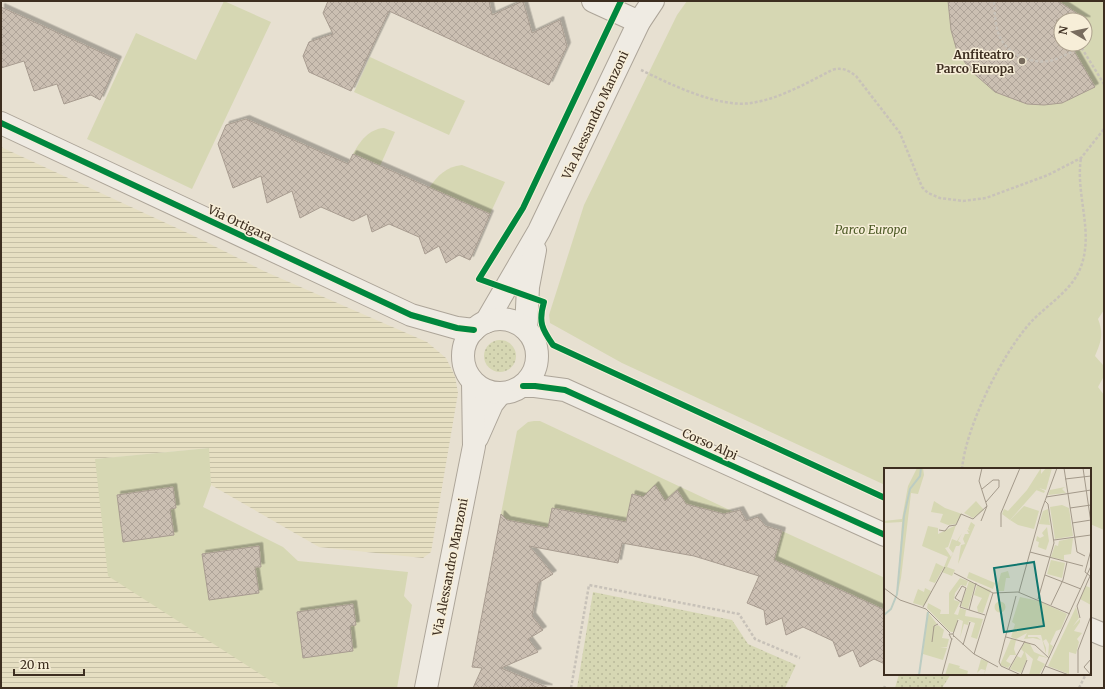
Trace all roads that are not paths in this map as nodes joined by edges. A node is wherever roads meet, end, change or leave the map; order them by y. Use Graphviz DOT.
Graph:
graph roads {
  1 [pos="593,1"];
  2 [pos="653,1"];
  3 [pos="639,22"];
  4 [pos="1,123"];
  5 [pos="539,231"];
  6 [pos="411,315"];
  7 [pos="480,326"];
  8 [pos="526,330"];
  9 [pos="538,354"];
  10 [pos="463,356"];
  11 [pos="473,382"];
  12 [pos="523,386"];
  13 [pos="565,390"];
  14 [pos="500,394"];
  15 [pos="474,446"];
  16 [pos="884,535"];
  17 [pos="1091,629"];
  18 [pos="1104,635"];
  19 [pos="426,688"];
  1 -- 3 [label="street"];
  2 -- 3 [label="street, Via Alessandro Manzoni"];
  3 -- 5 [label="street, Via Alessandro Manzoni"];
  4 -- 6 [label="street, Via Ortigara"];
  5 -- 7 [label="street, Via Alessandro Manzoni"];
  5 -- 8 [label="street, Via Alessandro Manzoni"];
  6 -- 7 [label="street, Via Ortigara"];
  6 -- 10 [label="street, Via Ortigara"];
  7 -- 8 [label="street"];
  7 -- 10 [label="street, Via Alessandro Manzoni"];
  8 -- 9 [label="street"];
  9 -- 12 [label="street"];
  9 -- 13 [label="street, Corso Alpi"];
  10 -- 11 [label="street, Via Alessandro Manzoni"];
  11 -- 14 [label="street"];
  11 -- 15 [label="street, Via Alessandro Manzoni"];
  12 -- 13 [label="street, Corso Alpi"];
  12 -- 14 [label="street"];
  13 -- 16 [label="street, Corso Alpi"];
  14 -- 15 [label="street, Via Alessandro Manzoni"];
  15 -- 19 [label="street, Via Alessandro Manzoni"];
  17 -- 18 [label="street"];
}
